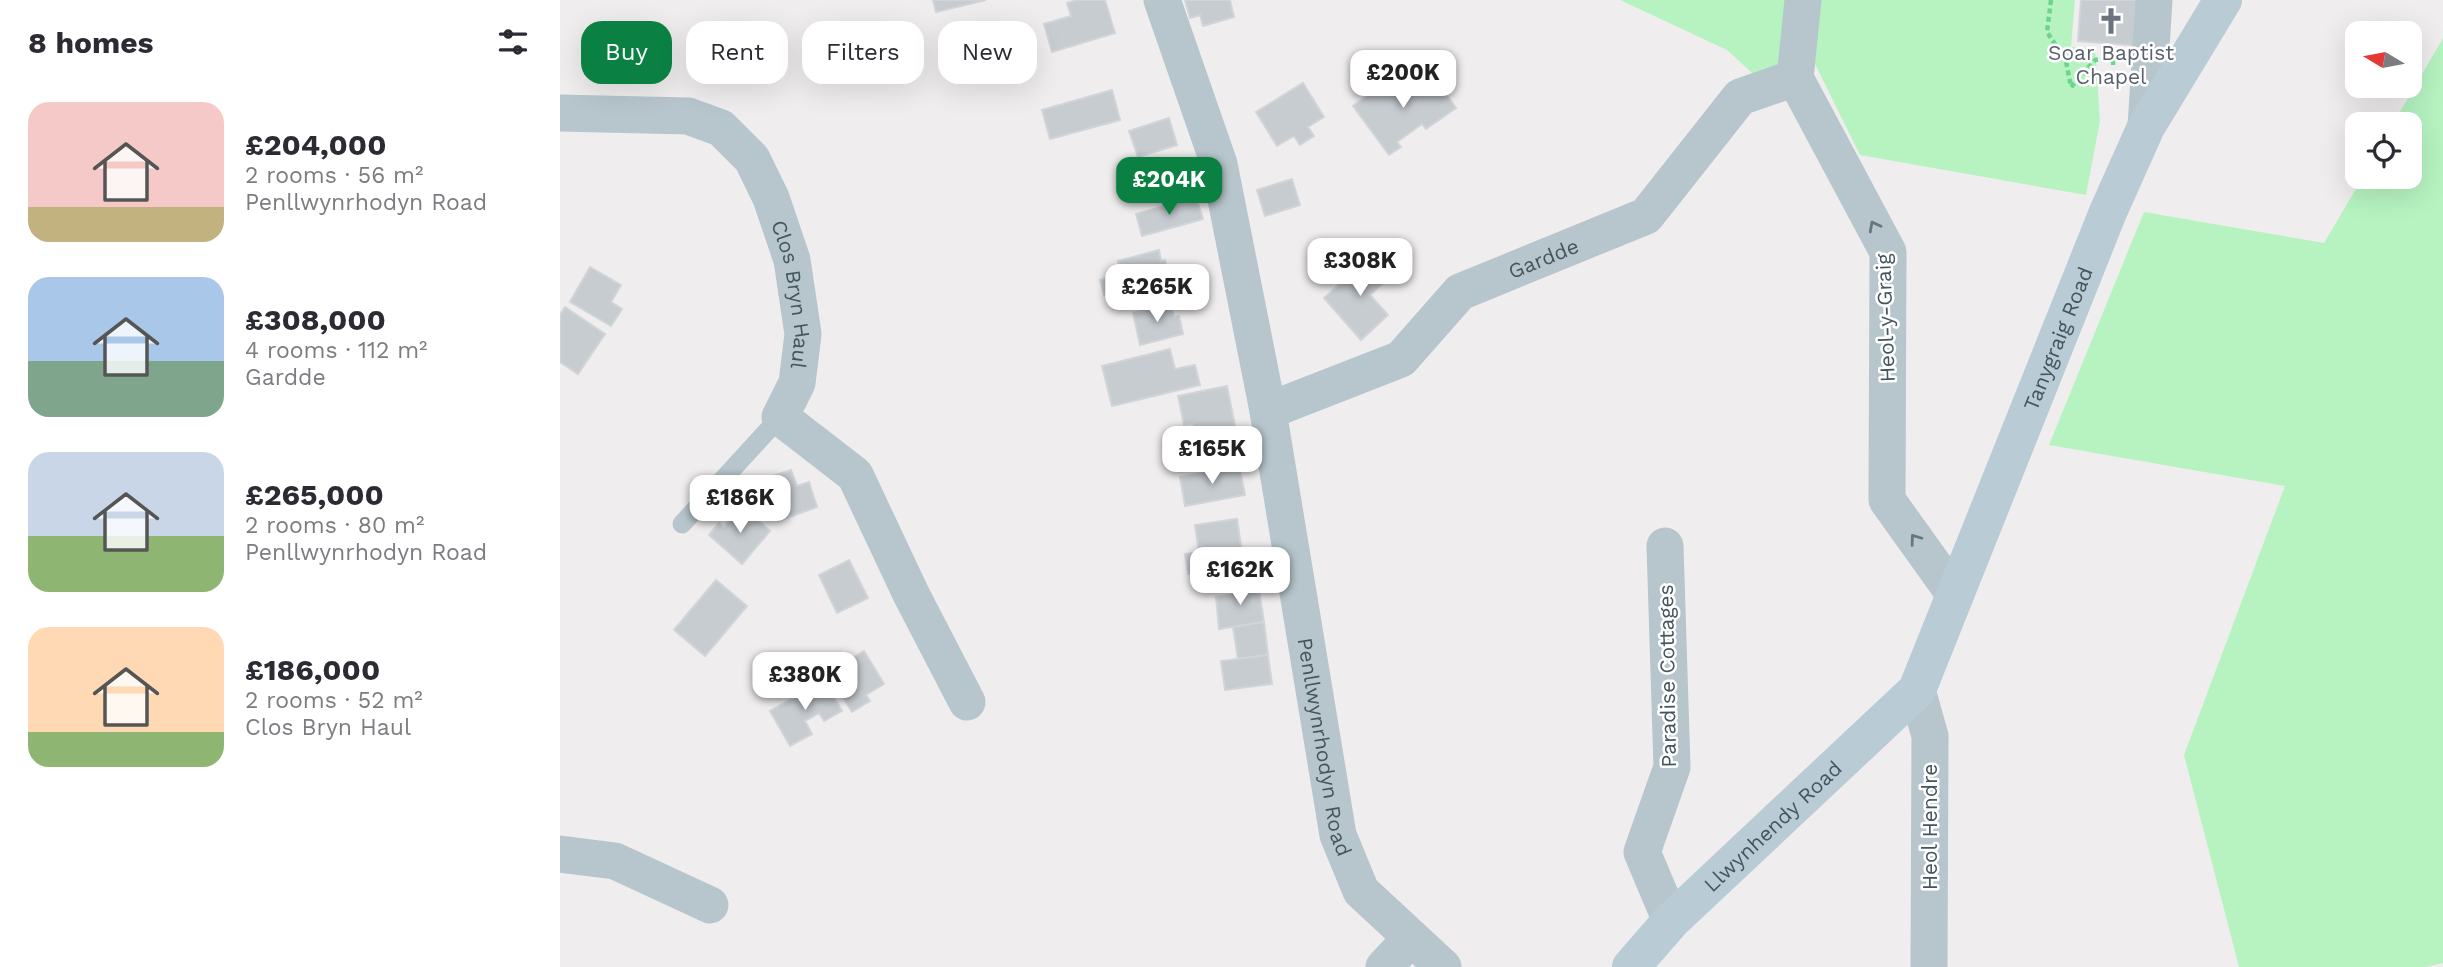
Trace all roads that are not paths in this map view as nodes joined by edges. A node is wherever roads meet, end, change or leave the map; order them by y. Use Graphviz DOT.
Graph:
graph roads {
  1 [pos="1162,0"];
  2 [pos="1803,0"];
  3 [pos="2154,0"];
  4 [pos="2223,0"];
  5 [pos="1795,78"];
  6 [pos="560,113"];
  7 [pos="2146,127"];
  8 [pos="1268,411"];
  9 [pos="780,417"];
  10 [pos="682,524"];
  11 [pos="1665,546"];
  12 [pos="1955,595"];
  13 [pos="1917,690"];
  14 [pos="967,702"];
  15 [pos="560,854"];
  16 [pos="710,905"];
  17 [pos="1671,921"];
  18 [pos="1411,938"];
  19 [pos="1384,967"];
  20 [pos="1443,967"];
  21 [pos="1631,967"];
  22 [pos="1929,967"];
  1 -- 8 [label="street, Penllwynrhodyn Road"];
  2 -- 5 [label="street"];
  3 -- 7 [label="street"];
  4 -- 7 [label="main road, Tanygraig Road"];
  5 -- 8 [label="street, Gardde"];
  12 -- 5 [label="street, Heol-y-Graig, one-way"];
  6 -- 9 [label="street, Clos Bryn Haul"];
  7 -- 12 [label="main road, Tanygraig Road"];
  8 -- 18 [label="street, Penllwynrhodyn Road"];
  9 -- 10 [label="lane"];
  9 -- 14 [label="street"];
  11 -- 17 [label="street, Paradise Cottages"];
  12 -- 13 [label="main road, Tanygraig Road"];
  13 -- 17 [label="main road, Llwynhendy Road"];
  13 -- 22 [label="street, Heol Hendre"];
  15 -- 16 [label="street"];
  17 -- 21 [label="main road, Llwynhendy Road"];
  18 -- 19 [label="street"];
  18 -- 20 [label="street, Penllwynrhodyn Road"];
}
